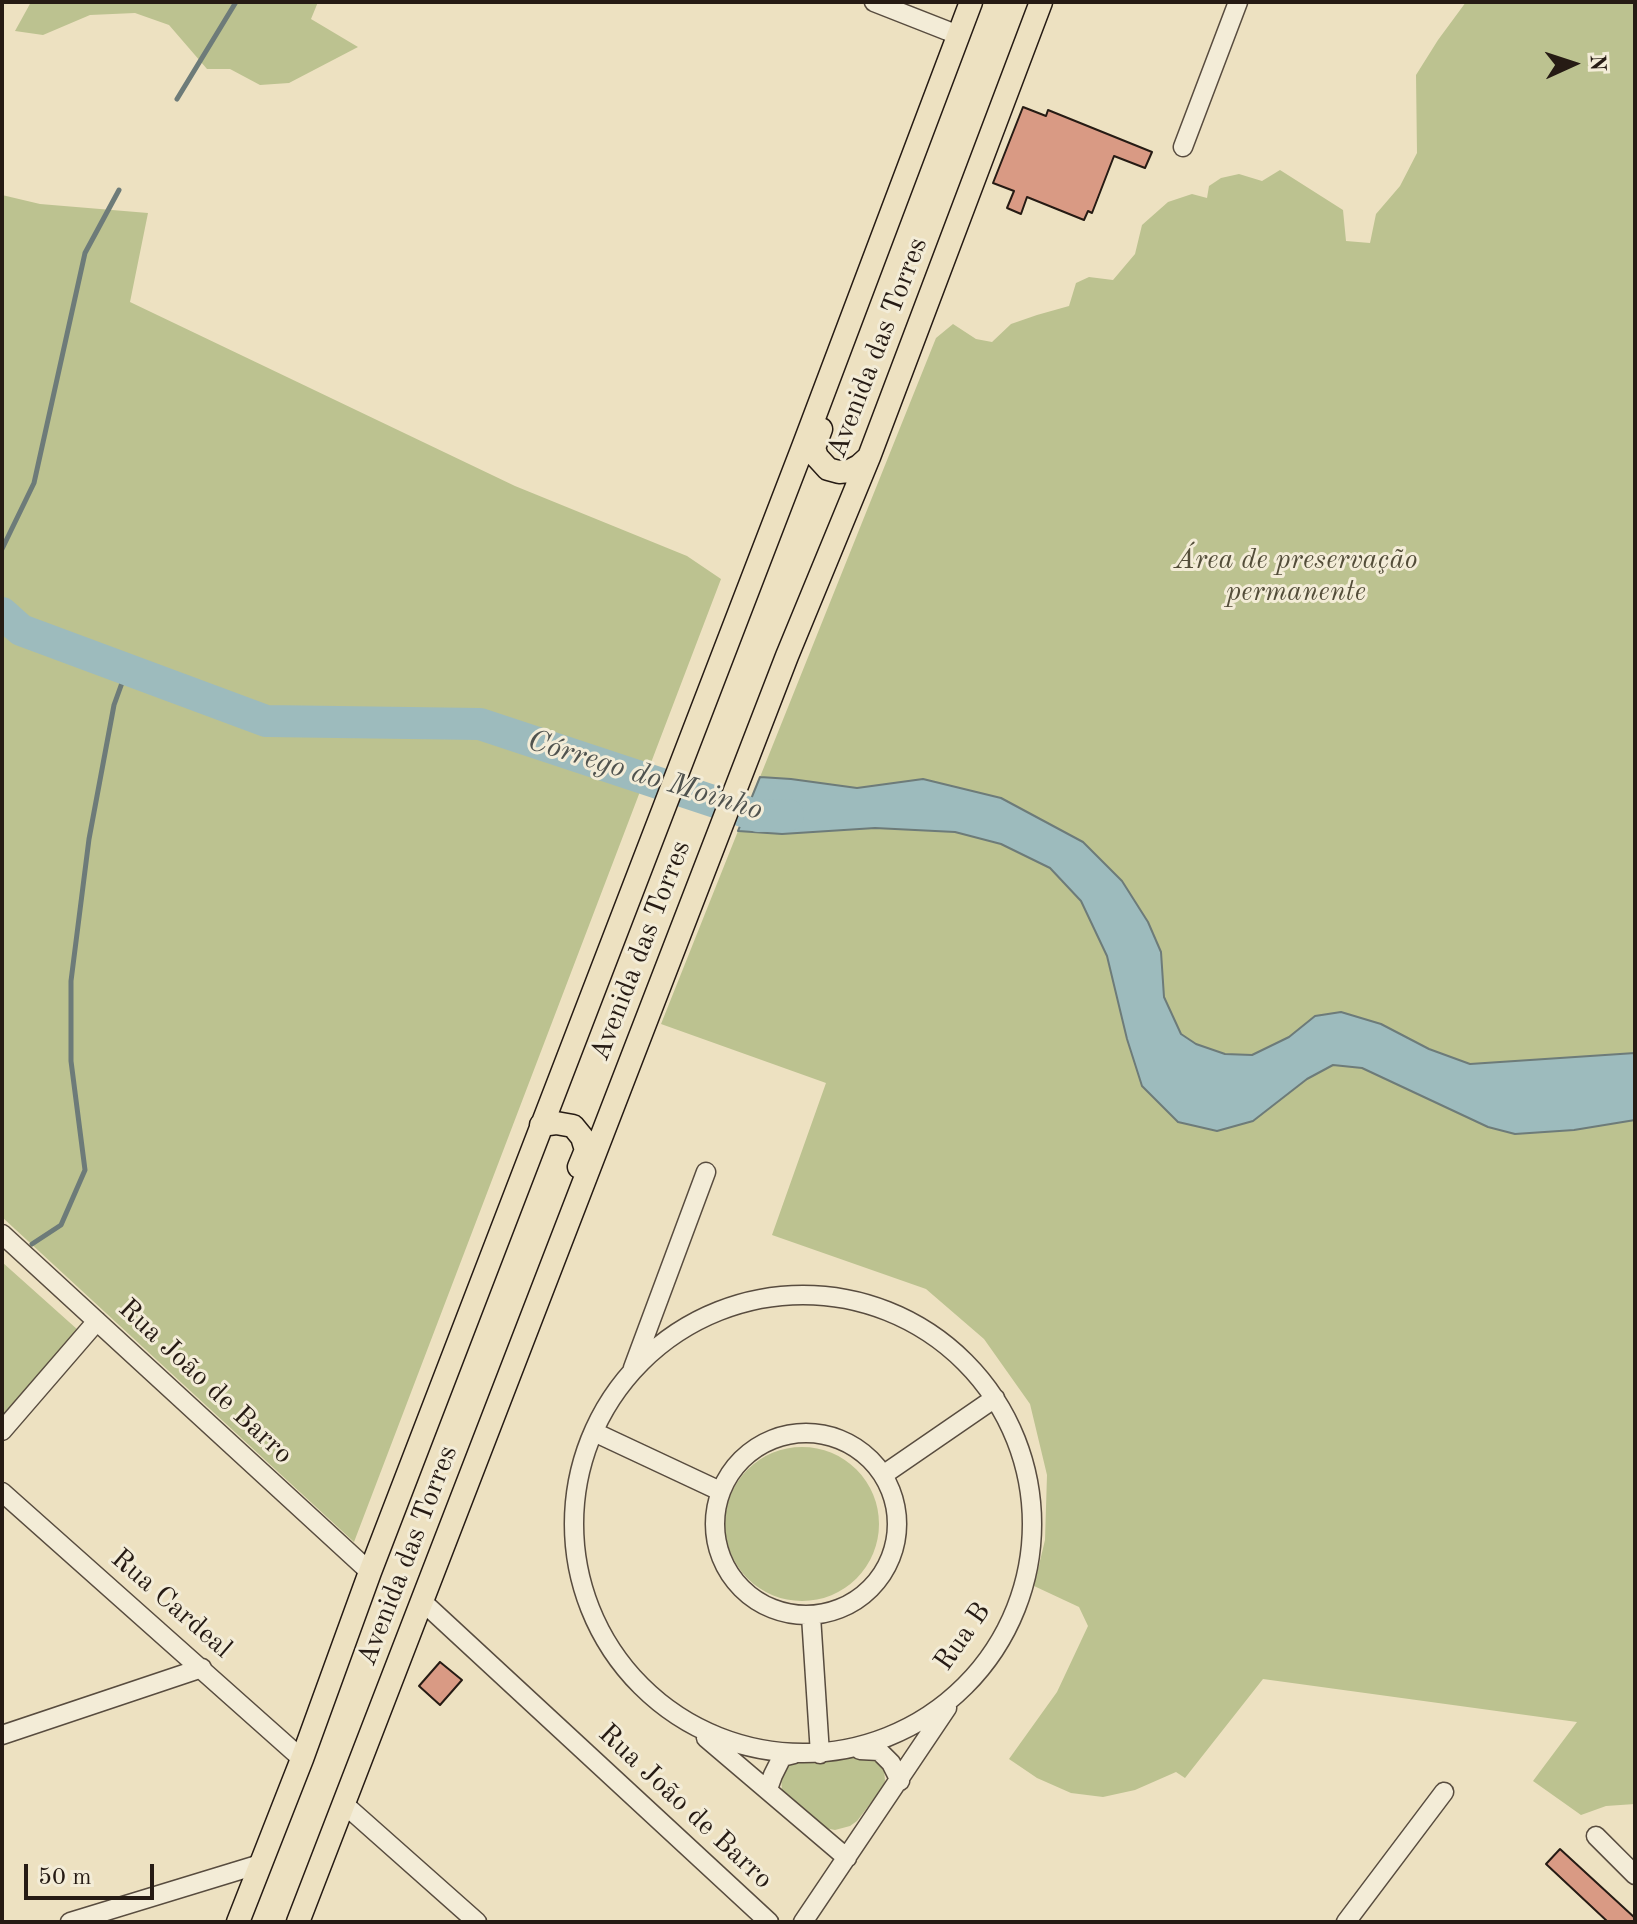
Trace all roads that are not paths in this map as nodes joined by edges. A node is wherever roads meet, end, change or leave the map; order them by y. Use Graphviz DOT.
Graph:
graph roads {
  1 [pos="874,2"];
  2 [pos="971,2"];
  3 [pos="1041,2"];
  4 [pos="1238,2"];
  5 [pos="958,35"];
  6 [pos="1183,147"];
  7 [pos="871,268"];
  8 [pos="869,457"];
  9 [pos="541,1125"];
  10 [pos="706,1172"];
  11 [pos="2,1234"];
  12 [pos="97,1321"];
  13 [pos="514,1361"];
  14 [pos="630,1373"];
  15 [pos="995,1398"];
  16 [pos="2,1431"];
  17 [pos="594,1432"];
  18 [pos="883,1475"];
  19 [pos="720,1491"];
  20 [pos="2,1492"];
  21 [pos="370,1572"];
  22 [pos="423,1602"];
  23 [pos="811,1616"];
  24 [pos="202,1668"];
  25 [pos="956,1696"];
  26 [pos="691,1725"];
  27 [pos="2,1735"];
  28 [pos="853,1749"];
  29 [pos="794,1754"];
  30 [pos="820,1754"];
  31 [pos="302,1759"];
  32 [pos="900,1781"];
  33 [pos="768,1789"];
  34 [pos="1444,1792"];
  35 [pos="344,1804"];
  36 [pos="1596,1836"];
  37 [pos="847,1858"];
  38 [pos="260,1864"];
  39 [pos="1635,1875"];
  40 [pos="70,1922"];
  41 [pos="238,1922"];
  42 [pos="298,1922"];
  43 [pos="477,1922"];
  44 [pos="769,1922"];
  45 [pos="803,1922"];
  46 [pos="1346,1922"];
  1 -- 5 [label="street"];
  2 -- 5 [label="main road, Avenida das Torres"];
  3 -- 8 [label="main road, Avenida das Torres"];
  4 -- 6 [label="street"];
  5 -- 7 [label="main road, Avenida das Torres"];
  7 -- 8 [label="main road"];
  7 -- 9 [label="main road, Avenida das Torres"];
  8 -- 13 [label="main road, Avenida das Torres"];
  9 -- 13 [label="main road"];
  9 -- 21 [label="main road, Avenida das Torres"];
  10 -- 14 [label="street, Rua B"];
  11 -- 12 [label="street, Rua João de Barro"];
  12 -- 16 [label="street"];
  12 -- 21 [label="street, Rua João de Barro"];
  13 -- 22 [label="main road, Avenida das Torres"];
  14 -- 15 [label="street, Rua B"];
  14 -- 17 [label="street, Rua B"];
  15 -- 18 [label="street"];
  15 -- 25 [label="street, Rua B"];
  17 -- 19 [label="street"];
  17 -- 26 [label="street, Rua B"];
  18 -- 19 [label="street"];
  18 -- 23 [label="street"];
  19 -- 23 [label="street"];
  20 -- 24 [label="street, Rua Cardeal"];
  21 -- 31 [label="main road, Avenida das Torres"];
  22 -- 35 [label="main road, Avenida das Torres"];
  22 -- 44 [label="street, Rua João de Barro"];
  23 -- 30 [label="street"];
  24 -- 27 [label="street"];
  24 -- 31 [label="street, Rua Cardeal"];
  25 -- 28 [label="street, Rua B"];
  25 -- 32 [label="street"];
  26 -- 29 [label="street, Rua B"];
  26 -- 33 [label="street"];
  28 -- 30 [label="street, Rua B"];
  28 -- 32 [label="street"];
  29 -- 30 [label="street, Rua B"];
  29 -- 33 [label="street"];
  31 -- 38 [label="main road, Avenida das Torres"];
  32 -- 37 [label="street"];
  33 -- 37 [label="street"];
  34 -- 46 [label="street"];
  35 -- 42 [label="main road, Avenida das Torres"];
  35 -- 43 [label="street"];
  36 -- 39 [label="street"];
  37 -- 45 [label="street"];
  38 -- 40 [label="street"];
  38 -- 41 [label="main road, Avenida das Torres"];
}
